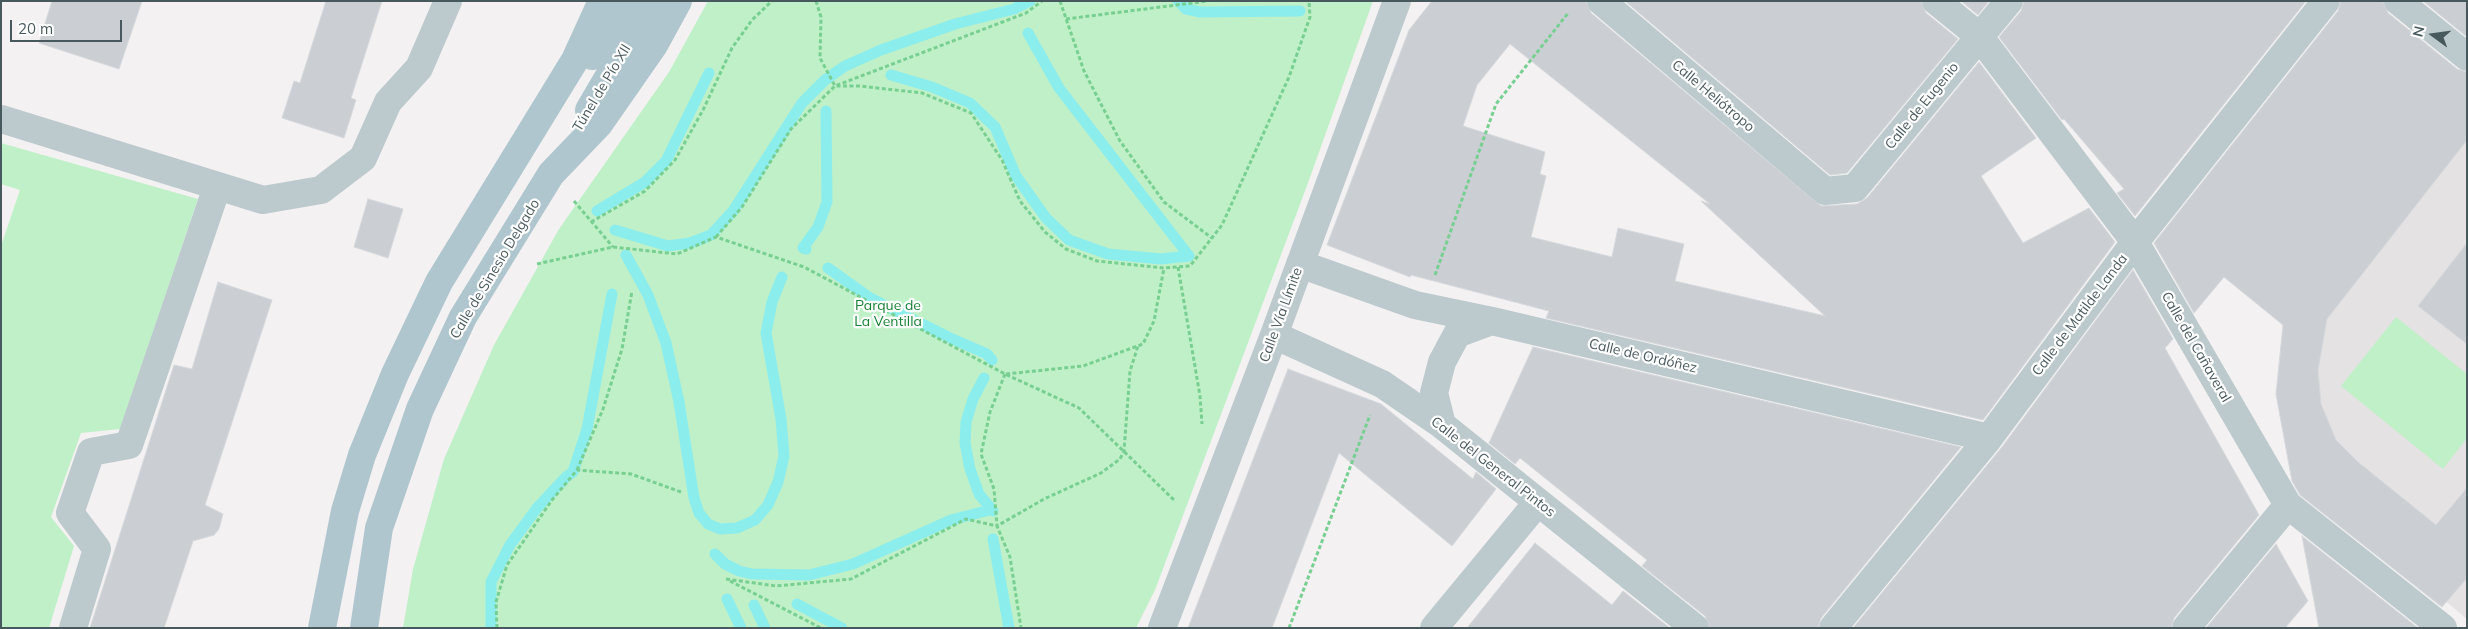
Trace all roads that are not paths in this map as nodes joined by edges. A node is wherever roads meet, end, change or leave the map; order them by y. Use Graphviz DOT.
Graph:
graph roads {
  1 [pos="448,1"];
  2 [pos="602,1"];
  3 [pos="627,1"];
  4 [pos="653,1"];
  5 [pos="678,1"];
  6 [pos="1397,1"];
  7 [pos="1601,1"];
  8 [pos="1936,1"];
  9 [pos="2009,1"];
  10 [pos="2326,1"];
  11 [pos="2398,1"];
  12 [pos="1979,36"];
  13 [pos="2467,57"];
  14 [pos="1,119"];
  15 [pos="520,151"];
  16 [pos="551,174"];
  17 [pos="217,188"];
  18 [pos="1825,191"];
  19 [pos="2135,242"];
  20 [pos="1300,264"];
  21 [pos="1492,320"];
  22 [pos="1274,335"];
  23 [pos="1442,425"];
  24 [pos="1989,438"];
  25 [pos="1538,502"];
  26 [pos="2288,505"];
  27 [pos="73,628"];
  28 [pos="322,628"];
  29 [pos="364,628"];
  30 [pos="1162,628"];
  31 [pos="1434,628"];
  32 [pos="1695,628"];
  33 [pos="1833,628"];
  34 [pos="2186,628"];
  35 [pos="2443,628"];
  1 -- 17 [label="street"];
  2 -- 15 [label="main road"];
  3 -- 15 [label="main road, Túnel de Pío XII"];
  4 -- 16 [label="main road, Túnel de Pío XII"];
  5 -- 16 [label="main road, Calle de Sinesio Delgado"];
  6 -- 20 [label="street, Calle Vía Límite"];
  7 -- 18 [label="street, Calle Heliótropo"];
  8 -- 12 [label="street, Calle del Cañaveral"];
  9 -- 12 [label="street, Calle de Eugenio"];
  10 -- 19 [label="street, Calle de Matilde Landa"];
  11 -- 13 [label="street"];
  12 -- 18 [label="street, Calle de Eugenio"];
  12 -- 19 [label="street, Calle del Cañaveral"];
  14 -- 17 [label="street"];
  15 -- 28 [label="main road"];
  16 -- 29 [label="main road, Calle de Sinesio Delgado"];
  17 -- 27 [label="street"];
  19 -- 24 [label="street, Calle de Matilde Landa"];
  19 -- 26 [label="street, Calle del Cañaveral"];
  20 -- 21 [label="street, Calle de Ordóñez"];
  20 -- 22 [label="street, Calle Vía Límite"];
  21 -- 23 [label="street"];
  21 -- 24 [label="street, Calle de Ordóñez"];
  22 -- 23 [label="street, Calle del General Pintos"];
  22 -- 30 [label="street, Calle Vía Límite"];
  23 -- 25 [label="street, Calle del General Pintos"];
  24 -- 33 [label="street, Calle de Matilde Landa"];
  25 -- 31 [label="street"];
  25 -- 32 [label="street, Calle del General Pintos"];
  26 -- 34 [label="street"];
  26 -- 35 [label="street, Calle del Cañaveral"];
}
